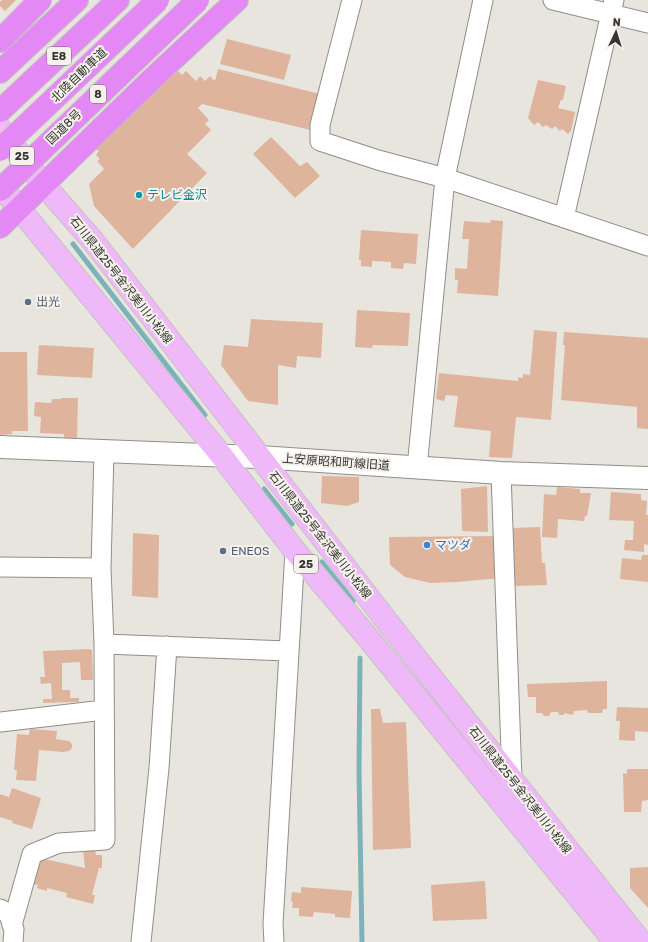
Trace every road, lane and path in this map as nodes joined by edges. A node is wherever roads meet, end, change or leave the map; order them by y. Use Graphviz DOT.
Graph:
graph roads {
  1 [pos="40,0"];
  2 [pos="77,0"];
  3 [pos="118,0"];
  4 [pos="158,0"];
  5 [pos="198,0"];
  6 [pos="237,0"];
  7 [pos="352,0"];
  8 [pos="483,0"];
  9 [pos="553,0"];
  10 [pos="612,7"];
  11 [pos="648,23"];
  12 [pos="0,41"];
  13 [pos="0,72"];
  14 [pos="0,111"];
  15 [pos="0,129"];
  16 [pos="0,150"];
  17 [pos="445,178"];
  18 [pos="43,184"];
  19 [pos="0,185"];
  20 [pos="0,190"];
  21 [pos="18,209"];
  22 [pos="564,218"];
  23 [pos="0,227"];
  24 [pos="648,246"];
  25 [pos="0,447"];
  26 [pos="104,452"];
  27 [pos="221,455"];
  28 [pos="259,457"];
  29 [pos="417,468"];
  30 [pos="501,473"];
  31 [pos="648,478"];
  32 [pos="295,551"];
  33 [pos="0,567"];
  34 [pos="101,568"];
  35 [pos="104,644"];
  36 [pos="167,646"];
  37 [pos="288,651"];
  38 [pos="104,710"];
  39 [pos="0,722"];
  40 [pos="512,780"];
  41 [pos="0,909"];
  42 [pos="13,933"];
  43 [pos="140,942"];
  44 [pos="274,942"];
  45 [pos="615,942"];
  46 [pos="641,942"];
  1 -- 12 [label="highway"];
  2 -- 13 [label="highway"];
  3 -- 14 [label="highway, E8"];
  4 -- 16 [label="highway, 北陸自動車道 / E8, bridge"];
  5 -- 20 [label="highway, 国道8号 / 8, bridge"];
  6 -- 18 [label="highway, 8"];
  7 -- 17 [label="street"];
  8 -- 17 [label="street"];
  9 -- 10 [label="street"];
  10 -- 11 [label="street"];
  10 -- 22 [label="street"];
  15 -- 18 [label="main road, 石川県道25号金沢美川小松線 / 25"];
  17 -- 22 [label="street"];
  17 -- 29 [label="street"];
  18 -- 21 [label="highway, 8"];
  18 -- 28 [label="main road, 石川県道25号金沢美川小松線 / 25"];
  19 -- 21 [label="main road, 石川県道25号金沢美川小松線 / 25"];
  21 -- 23 [label="highway, 8"];
  21 -- 27 [label="main road, 石川県道25号金沢美川小松線 / 25"];
  22 -- 24 [label="street"];
  25 -- 26 [label="street, 上安原昭和町線旧道"];
  26 -- 27 [label="street, 上安原昭和町線旧道"];
  26 -- 34 [label="street"];
  27 -- 28 [label="street, 上安原昭和町線旧道"];
  27 -- 32 [label="main road, 石川県道25号金沢美川小松線 / 25"];
  28 -- 29 [label="street, 上安原昭和町線旧道"];
  28 -- 40 [label="main road, 石川県道25号金沢美川小松線 / 25"];
  29 -- 30 [label="street, 上安原昭和町線旧道"];
  30 -- 31 [label="street, 上安原昭和町線旧道"];
  30 -- 40 [label="street"];
  32 -- 37 [label="street"];
  32 -- 45 [label="main road, 石川県道25号金沢美川小松線 / 25"];
  33 -- 34 [label="street"];
  34 -- 35 [label="street"];
  35 -- 36 [label="street"];
  35 -- 38 [label="street"];
  36 -- 37 [label="street"];
  36 -- 43 [label="street"];
  37 -- 44 [label="street"];
  38 -- 39 [label="street"];
  38 -- 42 [label="street"];
  40 -- 46 [label="main road, 石川県道25号金沢美川小松線 / 25"];
  41 -- 42 [label="street"];
}
